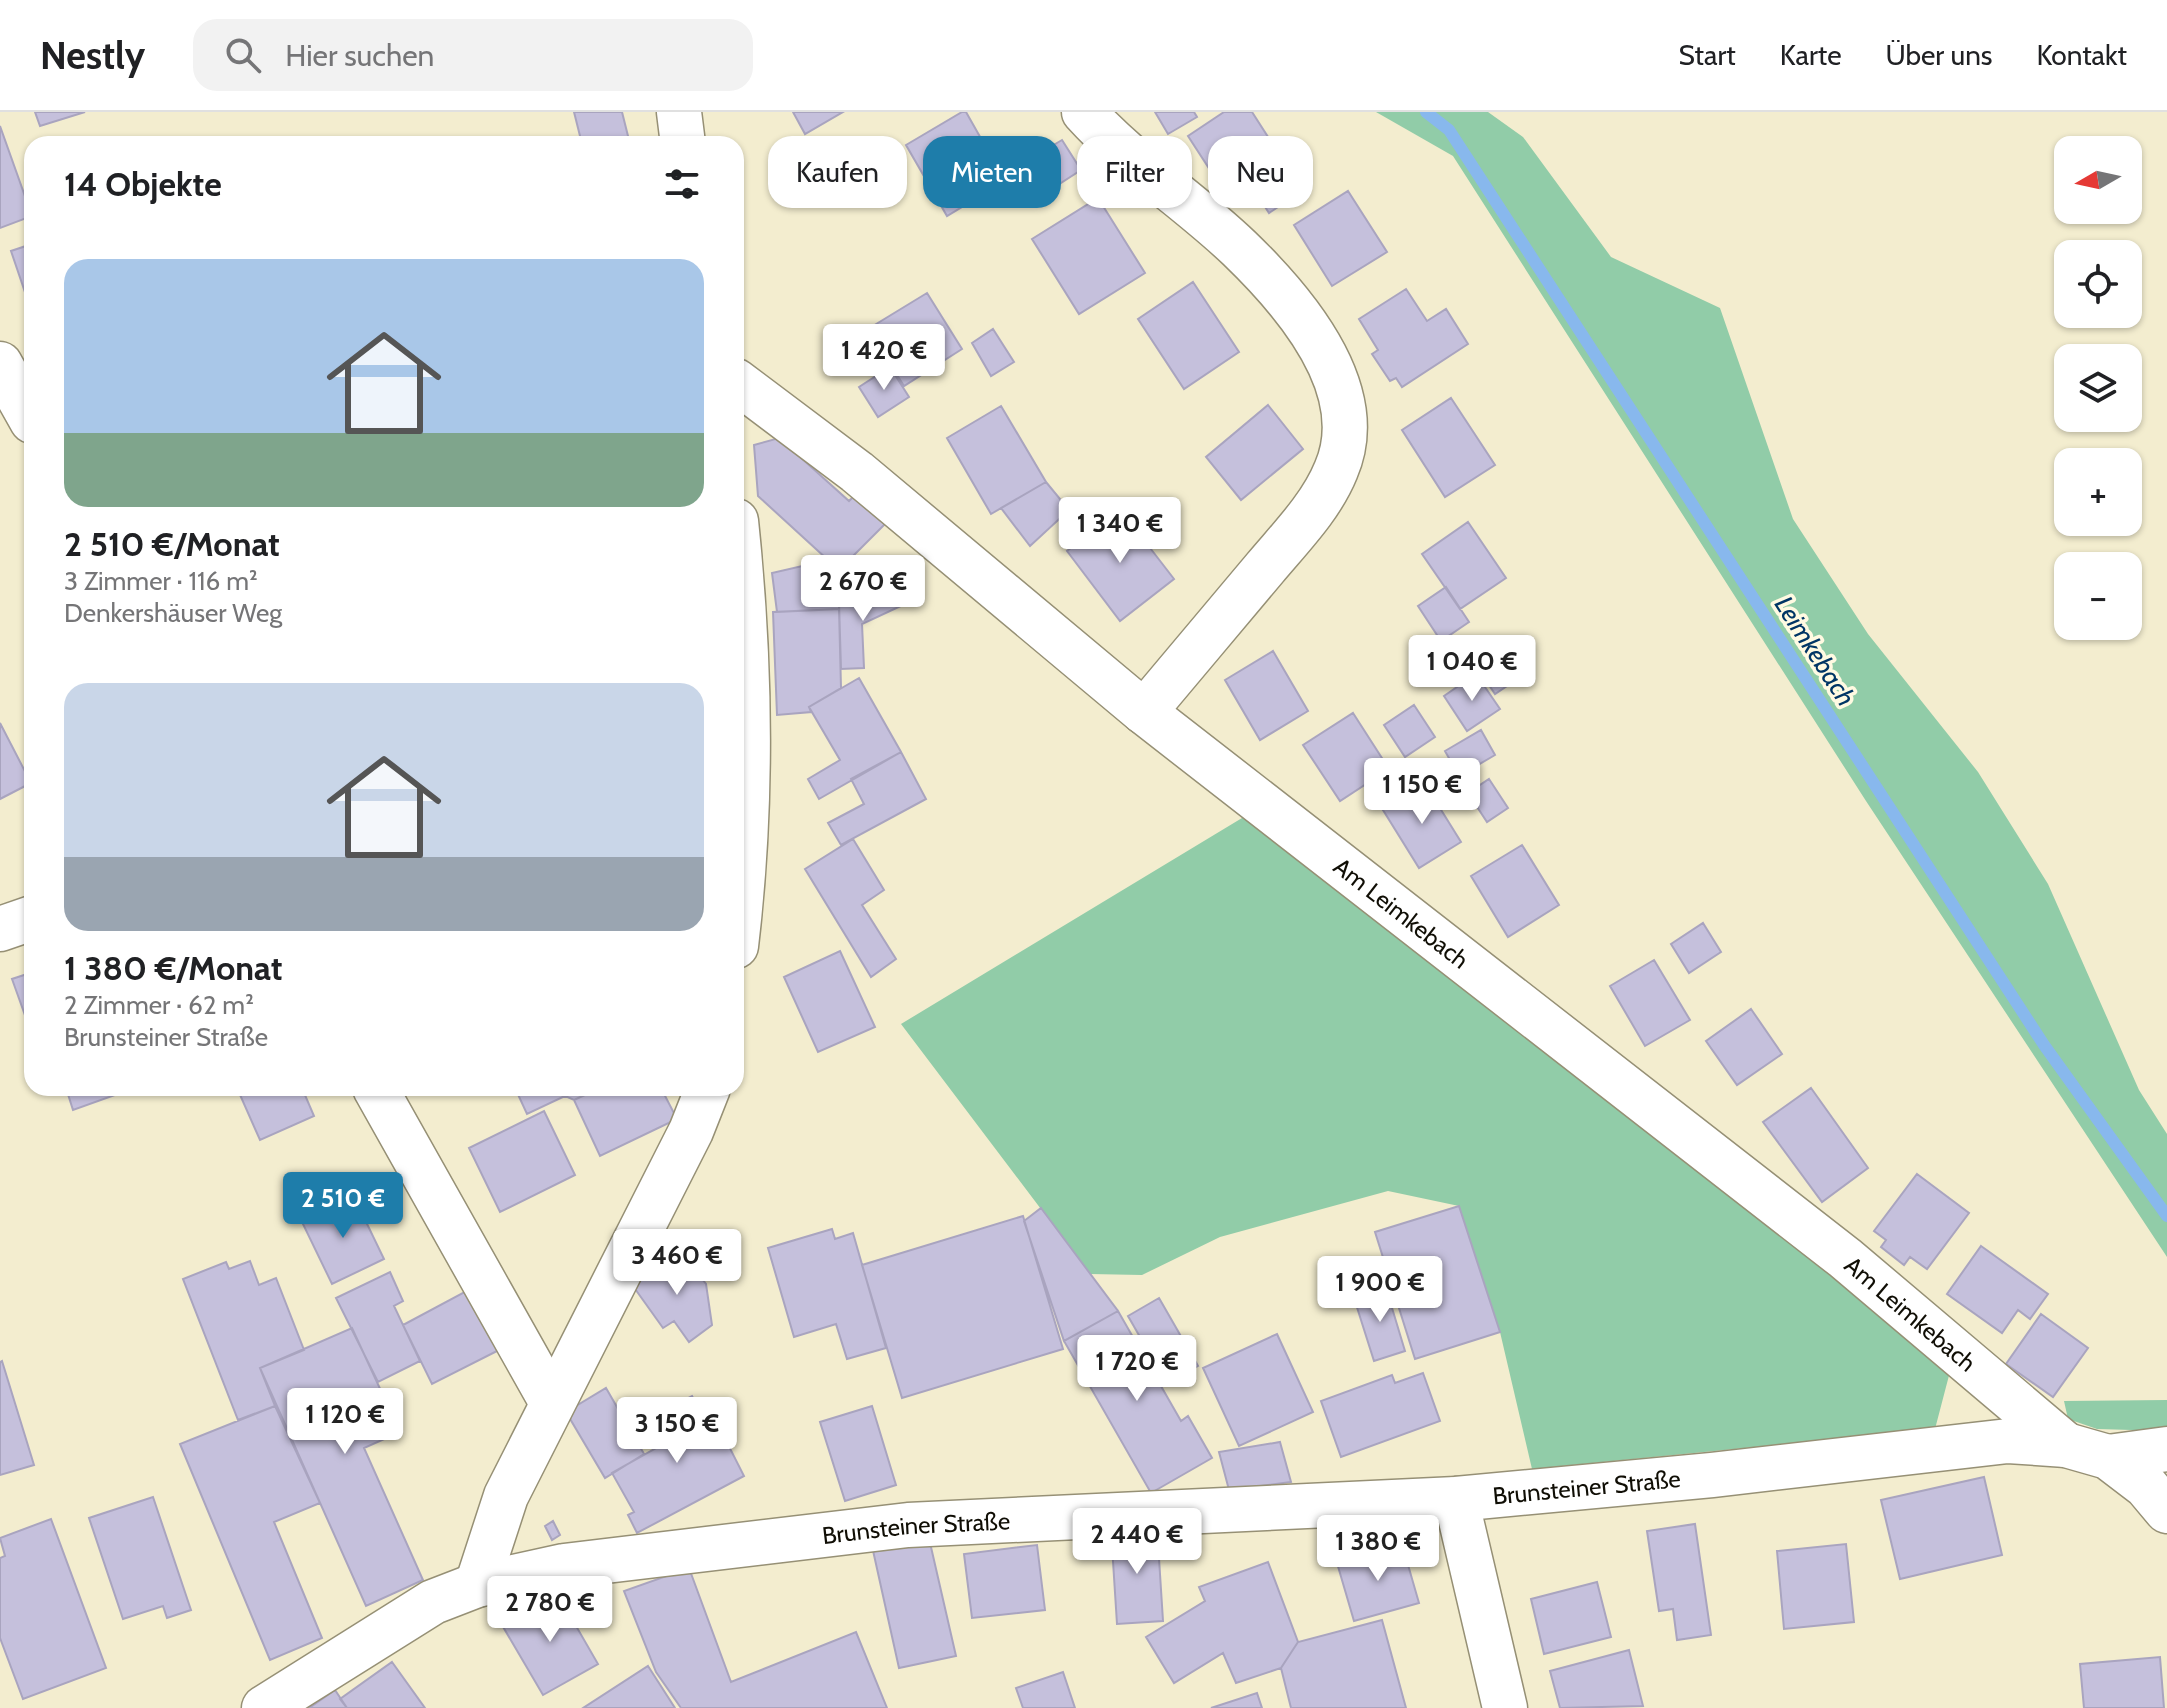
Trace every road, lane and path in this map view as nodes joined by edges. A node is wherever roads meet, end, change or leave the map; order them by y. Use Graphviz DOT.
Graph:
graph roads {
  1 [pos="679,112"];
  2 [pos="1084,112"];
  3 [pos="682,136"];
  4 [pos="0,364"];
  5 [pos="744,387"];
  6 [pos="24,407"];
  7 [pos="744,594"];
  8 [pos="1144,712"];
  9 [pos="744,841"];
  10 [pos="24,921"];
  11 [pos="0,929"];
  12 [pos="379,1096"];
  13 [pos="704,1096"];
  14 [pos="551,1401"];
  15 [pos="2066,1445"];
  16 [pos="2167,1449"];
  17 [pos="2108,1457"];
  18 [pos="1456,1499"];
  19 [pos="2167,1511"];
  20 [pos="477,1585"];
  21 [pos="264,1708"];
  22 [pos="1505,1708"];
  1 -- 3 [label="street"];
  2 -- 8 [label="street"];
  4 -- 6 [label="street"];
  5 -- 8 [label="street, Am Leimkebach"];
  7 -- 9 [label="street"];
  8 -- 15 [label="street, Am Leimkebach"];
  10 -- 11 [label="street"];
  12 -- 14 [label="street"];
  13 -- 14 [label="street"];
  14 -- 20 [label="street"];
  15 -- 17 [label="street, Brunsteiner Straße"];
  15 -- 18 [label="street, Brunsteiner Straße"];
  16 -- 17 [label="street"];
  17 -- 19 [label="street, Brunsteiner Straße"];
  18 -- 20 [label="street, Brunsteiner Straße"];
  18 -- 22 [label="street"];
  20 -- 21 [label="street, Brunsteiner Straße"];
}
